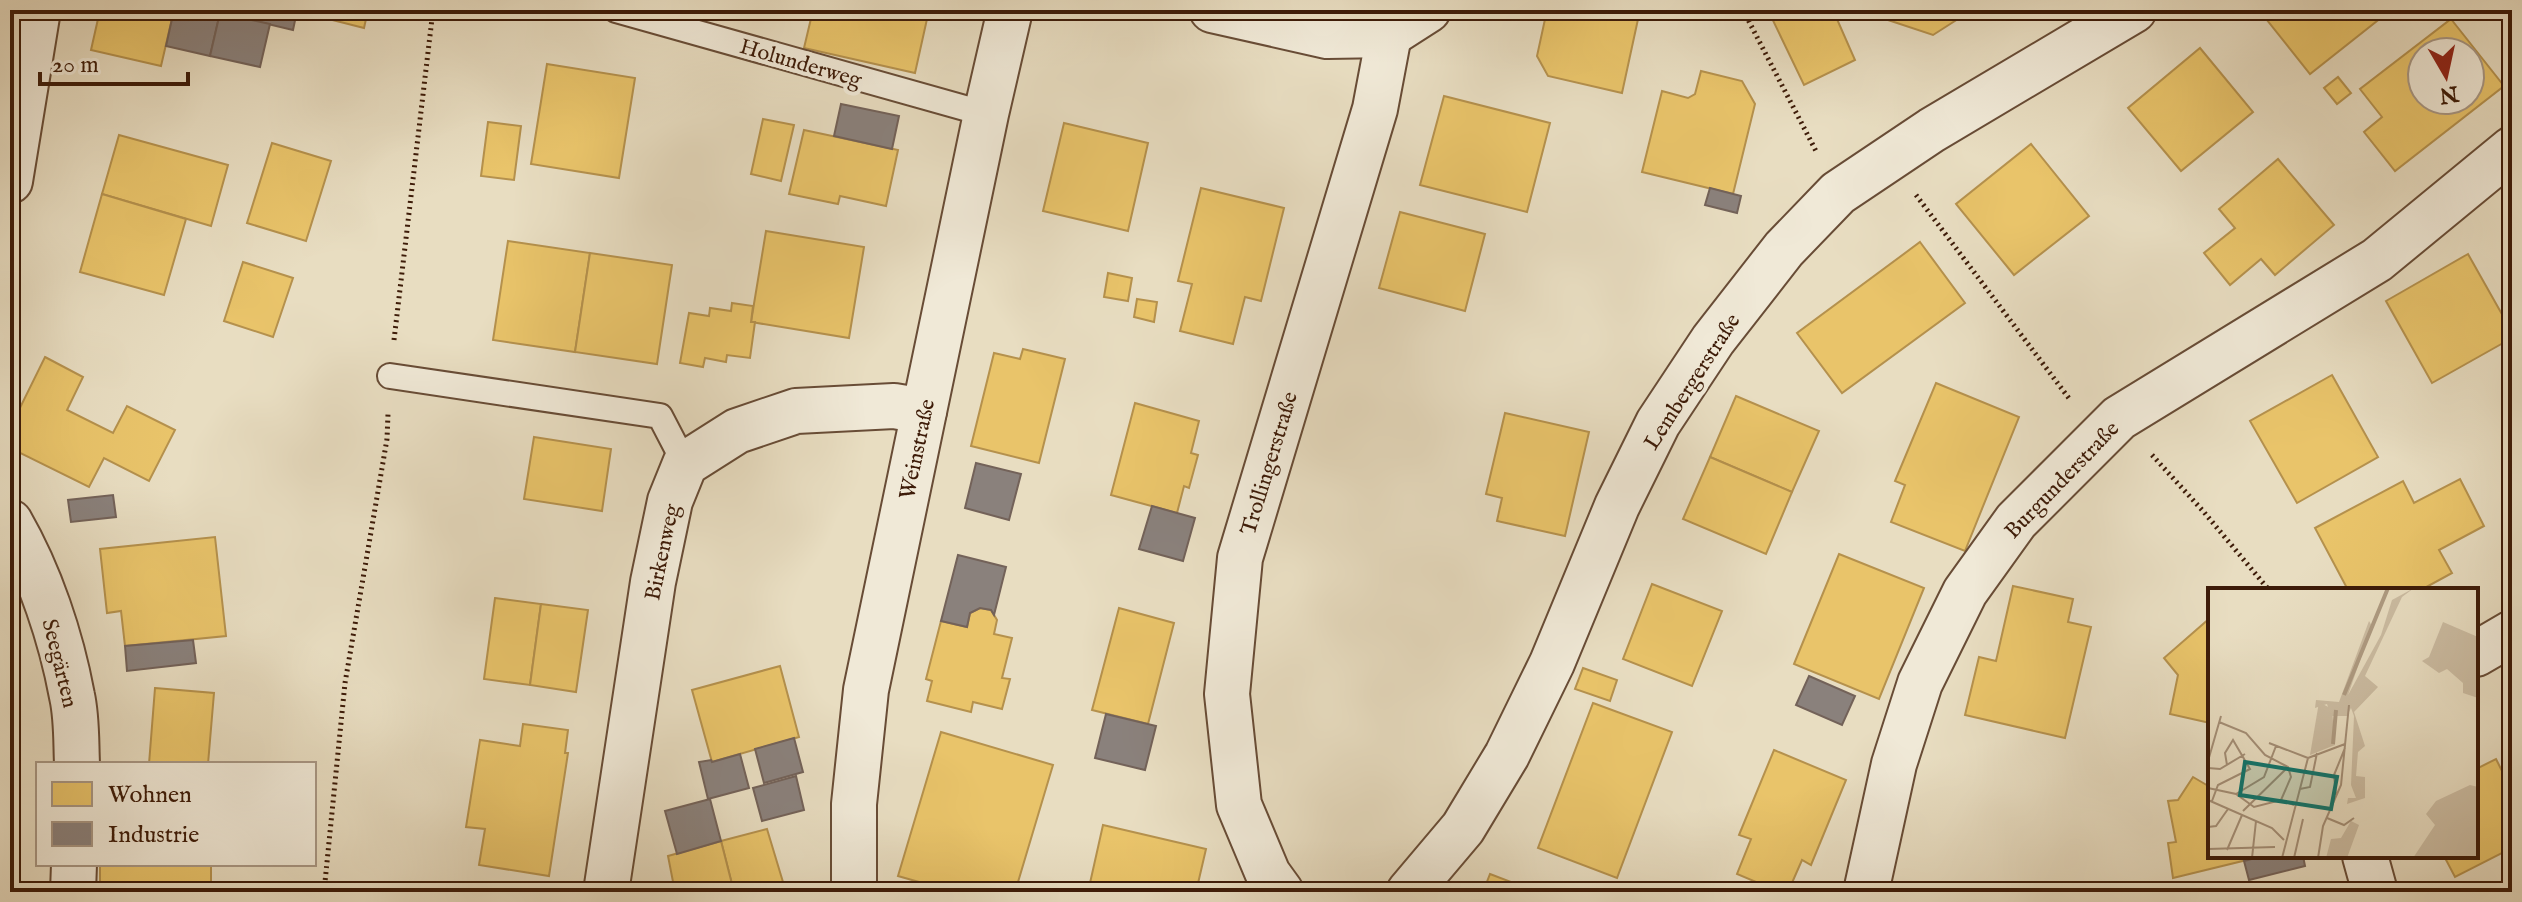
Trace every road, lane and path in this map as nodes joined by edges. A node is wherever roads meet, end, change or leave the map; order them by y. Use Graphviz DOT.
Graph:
graph roads {
  1 [pos="38,10"];
  2 [pos="433,10"];
  3 [pos="616,10"];
  4 [pos="1010,10"];
  5 [pos="1212,10"];
  6 [pos="1428,10"];
  7 [pos="1743,10"];
  8 [pos="2134,10"];
  9 [pos="1389,35"];
  10 [pos="986,114"];
  11 [pos="2512,149"];
  12 [pos="1889,158"];
  13 [pos="10,181"];
  14 [pos="1838,193"];
  15 [pos="390,376"];
  16 [pos="924,411"];
  17 [pos="2108,428"];
  18 [pos="685,464"];
  19 [pos="10,522"];
  20 [pos="2267,588"];
  21 [pos="2512,633"];
  22 [pos="2478,653"];
  23 [pos="77,762"];
  24 [pos="2366,858"];
  25 [pos="74,866"];
  26 [pos="73,892"];
  27 [pos="324,892"];
  28 [pos="606,892"];
  29 [pos="854,892"];
  30 [pos="1281,892"];
  31 [pos="1409,892"];
  32 [pos="1866,892"];
  33 [pos="2375,892"];
  1 -- 13 [label="street"];
  2 -- 15 [label="path"];
  3 -- 10 [label="lane, Holunderweg"];
  4 -- 10 [label="street, Weinstraße"];
  5 -- 9 [label="street"];
  6 -- 9 [label="street"];
  7 -- 14 [label="path"];
  8 -- 12 [label="street, Lembergerstraße"];
  9 -- 30 [label="street, Trollingerstraße"];
  10 -- 16 [label="street, Weinstraße"];
  11 -- 17 [label="street, Burgunderstraße"];
  12 -- 14 [label="street, Lembergerstraße"];
  12 -- 17 [label="path"];
  14 -- 31 [label="street, Lembergerstraße"];
  15 -- 18 [label="lane"];
  15 -- 27 [label="path"];
  16 -- 18 [label="street"];
  16 -- 29 [label="street, Weinstraße"];
  17 -- 20 [label="path"];
  17 -- 32 [label="street, Burgunderstraße"];
  18 -- 28 [label="street, Birkenweg"];
  19 -- 23 [label="street, Seegärten"];
  21 -- 22 [label="street"];
  24 -- 33 [label="street"];
  25 -- 26 [label="street"];
}
